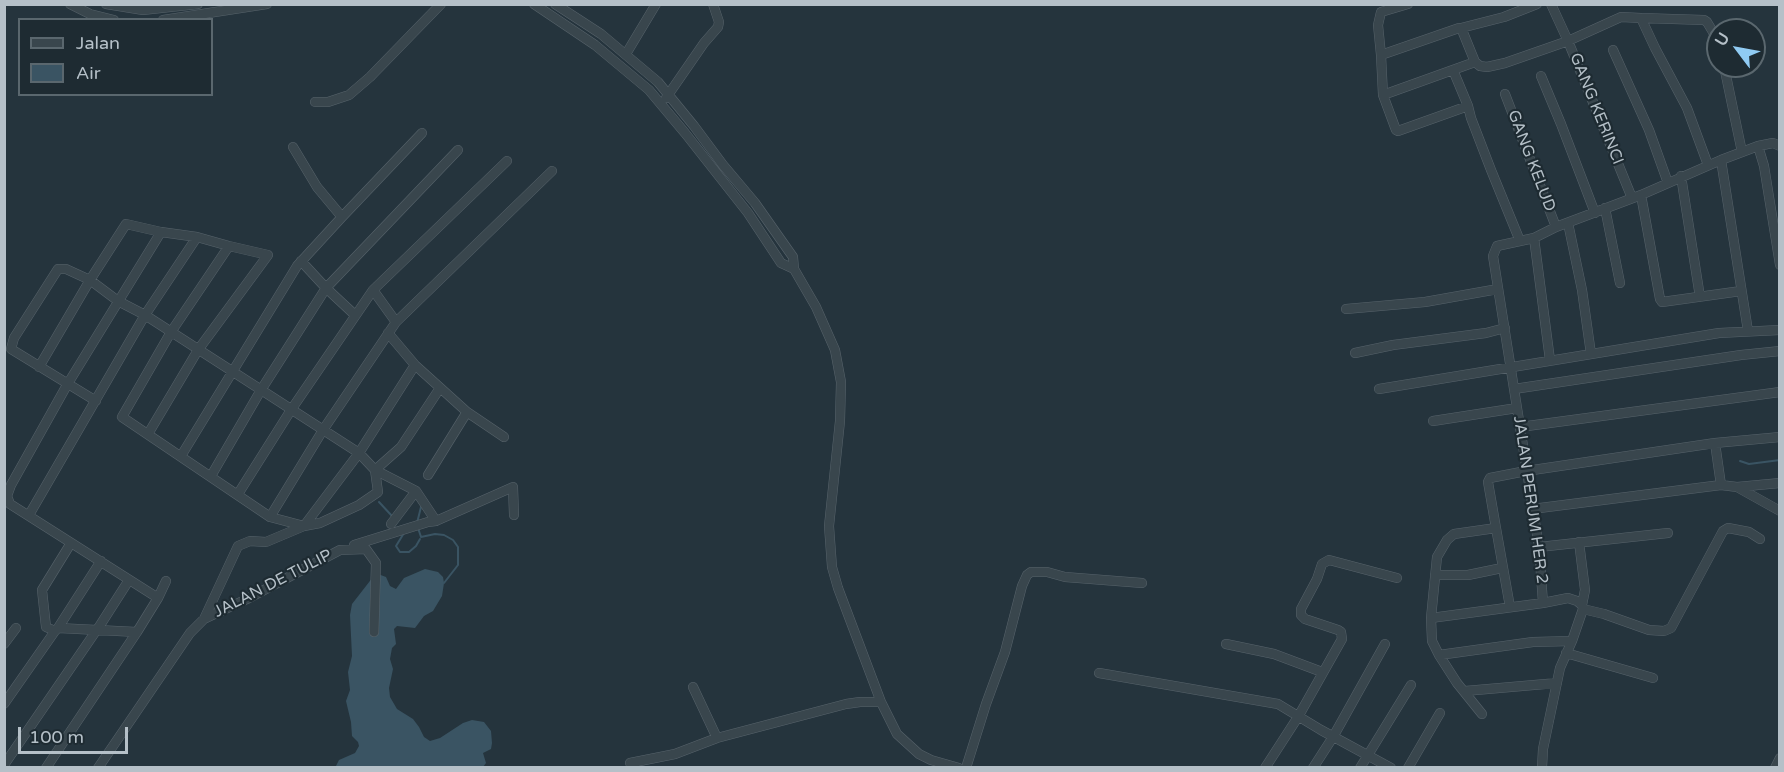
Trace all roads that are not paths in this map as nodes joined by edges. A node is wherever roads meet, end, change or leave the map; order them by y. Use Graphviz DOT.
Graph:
graph roads {
  1 [pos="70,4"];
  2 [pos="106,4"];
  3 [pos="198,4"];
  4 [pos="267,4"];
  5 [pos="441,4"];
  6 [pos="534,4"];
  7 [pos="555,4"];
  8 [pos="642,4"];
  9 [pos="707,4"];
  10 [pos="713,4"];
  11 [pos="1408,4"];
  12 [pos="1537,4"];
  13 [pos="1551,4"];
  14 [pos="568,8"];
  15 [pos="654,8"];
  16 [pos="716,16"];
  17 [pos="106,18"];
  18 [pos="176,18"];
  19 [pos="1641,18"];
  20 [pos="559,21"];
  21 [pos="1706,21"];
  22 [pos="1461,28"];
  23 [pos="1568,41"];
  24 [pos="1613,50"];
  25 [pos="626,54"];
  26 [pos="1380,55"];
  27 [pos="1475,62"];
  28 [pos="1453,70"];
  29 [pos="1541,76"];
  30 [pos="1727,78"];
  31 [pos="1383,94"];
  32 [pos="1505,94"];
  33 [pos="668,95"];
  34 [pos="315,102"];
  35 [pos="661,104"];
  36 [pos="1468,106"];
  37 [pos="422,133"];
  38 [pos="1758,146"];
  39 [pos="1779,146"];
  40 [pos="293,147"];
  41 [pos="458,150"];
  42 [pos="1742,152"];
  43 [pos="1721,160"];
  44 [pos="507,161"];
  45 [pos="1708,165"];
  46 [pos="552,171"];
  47 [pos="1681,176"];
  48 [pos="1668,183"];
  49 [pos="1637,196"];
  50 [pos="1605,208"];
  51 [pos="1594,213"];
  52 [pos="342,217"];
  53 [pos="1568,223"];
  54 [pos="1556,227"];
  55 [pos="161,232"];
  56 [pos="197,237"];
  57 [pos="1534,238"];
  58 [pos="1520,241"];
  59 [pos="229,246"];
  60 [pos="301,261"];
  61 [pos="1779,265"];
  62 [pos="794,269"];
  63 [pos="90,280"];
  64 [pos="1620,283"];
  65 [pos="326,288"];
  66 [pos="1498,289"];
  67 [pos="373,290"];
  68 [pos="1741,291"];
  69 [pos="1700,297"];
  70 [pos="118,301"];
  71 [pos="1346,309"];
  72 [pos="145,315"];
  73 [pos="355,315"];
  74 [pos="396,322"];
  75 [pos="1505,328"];
  76 [pos="1779,330"];
  77 [pos="1748,331"];
  78 [pos="171,332"];
  79 [pos="388,333"];
  80 [pos="198,351"];
  81 [pos="1779,351"];
  82 [pos="1355,353"];
  83 [pos="1591,354"];
  84 [pos="1550,360"];
  85 [pos="415,365"];
  86 [pos="39,367"];
  87 [pos="1511,367"];
  88 [pos="232,371"];
  89 [pos="67,385"];
  90 [pos="440,388"];
  91 [pos="1379,389"];
  92 [pos="1514,389"];
  93 [pos="261,390"];
  94 [pos="1779,392"];
  95 [pos="96,401"];
  96 [pos="1517,408"];
  97 [pos="291,410"];
  98 [pos="467,412"];
  99 [pos="1433,421"];
  100 [pos="1520,427"];
  101 [pos="323,430"];
  102 [pos="148,434"];
  103 [pos="1779,436"];
  104 [pos="504,437"];
  105 [pos="1714,443"];
  106 [pos="359,453"];
  107 [pos="181,456"];
  108 [pos="375,470"];
  109 [pos="1526,471"];
  110 [pos="428,475"];
  111 [pos="211,476"];
  112 [pos="1779,483"];
  113 [pos="1721,485"];
  114 [pos="1737,487"];
  115 [pos="416,490"];
  116 [pos="238,494"];
  117 [pos="1532,509"];
  118 [pos="1779,510"];
  119 [pos="29,515"];
  120 [pos="514,515"];
  121 [pos="270,517"];
  122 [pos="432,522"];
  123 [pos="304,526"];
  124 [pos="1496,528"];
  125 [pos="391,529"];
  126 [pos="1668,533"];
  127 [pos="1760,539"];
  128 [pos="1580,542"];
  129 [pos="71,543"];
  130 [pos="1539,547"];
  131 [pos="340,550"];
  132 [pos="101,561"];
  133 [pos="1502,568"];
  134 [pos="1435,575"];
  135 [pos="1397,578"];
  136 [pos="129,580"];
  137 [pos="166,581"];
  138 [pos="1142,583"];
  139 [pos="158,598"];
  140 [pos="1543,603"];
  141 [pos="1510,607"];
  142 [pos="1582,607"];
  143 [pos="1431,618"];
  144 [pos="204,619"];
  145 [pos="4,630"];
  146 [pos="56,630"];
  147 [pos="96,630"];
  148 [pos="137,632"];
  149 [pos="374,632"];
  150 [pos="1572,641"];
  151 [pos="4,644"];
  152 [pos="1226,644"];
  153 [pos="1385,644"];
  154 [pos="1566,653"];
  155 [pos="1439,655"];
  156 [pos="1322,672"];
  157 [pos="1099,673"];
  158 [pos="1653,678"];
  159 [pos="1557,683"];
  160 [pos="1411,685"];
  161 [pos="693,687"];
  162 [pos="1465,691"];
  163 [pos="881,702"];
  164 [pos="4,704"];
  165 [pos="1440,713"];
  166 [pos="1482,714"];
  167 [pos="1298,717"];
  168 [pos="1333,737"];
  169 [pos="717,738"];
  170 [pos="1368,755"];
  171 [pos="1779,758"];
  172 [pos="630,763"];
  173 [pos="653,763"];
  174 [pos="4,765"];
  175 [pos="46,768"];
  176 [pos="99,768"];
  177 [pos="959,768"];
  178 [pos="966,768"];
  179 [pos="1265,768"];
  180 [pos="1313,768"];
  181 [pos="1360,768"];
  182 [pos="1390,768"];
  183 [pos="1408,768"];
  184 [pos="1542,768"];
  185 [pos="1774,768"];
  1 -- 17 [label="street"];
  2 -- 3 [label="street"];
  4 -- 18 [label="street"];
  5 -- 34 [label="street"];
  6 -- 20 [label="street"];
  7 -- 14 [label="street"];
  8 -- 15 [label="street"];
  9 -- 16 [label="street"];
  10 -- 16 [label="street"];
  11 -- 26 [label="street"];
  12 -- 22 [label="street"];
  13 -- 23 [label="street"];
  14 -- 20 [label="street"];
  14 -- 25 [label="street"];
  15 -- 25 [label="street"];
  16 -- 33 [label="street"];
  19 -- 21 [label="street"];
  19 -- 23 [label="street, GANG KERINCI"];
  19 -- 45 [label="street"];
  20 -- 35 [label="street"];
  22 -- 26 [label="street"];
  22 -- 27 [label="street"];
  23 -- 27 [label="street"];
  23 -- 49 [label="street, GANG KERINCI"];
  24 -- 48 [label="street"];
  25 -- 33 [label="street"];
  26 -- 31 [label="street"];
  27 -- 28 [label="street"];
  28 -- 31 [label="street"];
  28 -- 36 [label="street"];
  29 -- 51 [label="street"];
  30 -- 42 [label="street"];
  31 -- 36 [label="street"];
  32 -- 54 [label="street, GANG KELUD"];
  33 -- 35 [label="street"];
  33 -- 62 [label="street"];
  35 -- 62 [label="street"];
  36 -- 58 [label="street"];
  37 -- 52 [label="street"];
  38 -- 39 [label="street"];
  38 -- 42 [label="street"];
  38 -- 61 [label="street"];
  40 -- 52 [label="street"];
  41 -- 65 [label="street"];
  42 -- 43 [label="street"];
  43 -- 45 [label="street"];
  43 -- 68 [label="street"];
  44 -- 67 [label="street"];
  45 -- 47 [label="street"];
  46 -- 74 [label="street"];
  47 -- 48 [label="street"];
  47 -- 69 [label="street"];
  48 -- 49 [label="street"];
  49 -- 50 [label="street"];
  49 -- 69 [label="street, GANG KERINCI"];
  50 -- 51 [label="street"];
  50 -- 64 [label="street"];
  51 -- 53 [label="street"];
  52 -- 60 [label="street"];
  53 -- 54 [label="street"];
  53 -- 83 [label="street"];
  54 -- 57 [label="street"];
  55 -- 56 [label="street"];
  55 -- 63 [label="street"];
  55 -- 70 [label="street"];
  56 -- 59 [label="street"];
  56 -- 72 [label="street"];
  57 -- 58 [label="street"];
  57 -- 84 [label="street"];
  58 -- 66 [label="street, JALAN PERUM HER 2"];
  59 -- 78 [label="street"];
  59 -- 80 [label="street"];
  60 -- 65 [label="street"];
  60 -- 88 [label="street"];
  62 -- 163 [label="street"];
  63 -- 70 [label="street"];
  63 -- 86 [label="street"];
  63 -- 86 [label="street"];
  65 -- 73 [label="street"];
  65 -- 93 [label="street"];
  66 -- 71 [label="street"];
  66 -- 75 [label="street, JALAN PERUM HER 2"];
  67 -- 73 [label="street"];
  67 -- 74 [label="street"];
  68 -- 69 [label="street"];
  68 -- 77 [label="street"];
  70 -- 72 [label="street"];
  70 -- 89 [label="street"];
  72 -- 78 [label="street"];
  72 -- 95 [label="street"];
  73 -- 97 [label="street"];
  74 -- 79 [label="street"];
  75 -- 82 [label="street"];
  75 -- 87 [label="street, JALAN PERUM HER 2"];
  76 -- 77 [label="street"];
  77 -- 83 [label="street"];
  78 -- 80 [label="street"];
  78 -- 102 [label="street"];
  79 -- 85 [label="street"];
  79 -- 101 [label="street"];
  80 -- 88 [label="street"];
  80 -- 102 [label="street"];
  81 -- 92 [label="street"];
  83 -- 84 [label="street"];
  84 -- 87 [label="street"];
  85 -- 90 [label="street"];
  85 -- 106 [label="street"];
  86 -- 89 [label="street"];
  87 -- 91 [label="street"];
  87 -- 92 [label="street, JALAN PERUM HER 2"];
  88 -- 93 [label="street"];
  88 -- 107 [label="street"];
  89 -- 95 [label="street"];
  89 -- 119 [label="street"];
  90 -- 98 [label="street"];
  90 -- 108 [label="street"];
  92 -- 96 [label="street, JALAN PERUM HER 2"];
  93 -- 97 [label="street"];
  93 -- 111 [label="street"];
  94 -- 100 [label="street"];
  95 -- 119 [label="street"];
  96 -- 99 [label="street"];
  96 -- 100 [label="street, JALAN PERUM HER 2"];
  97 -- 101 [label="street"];
  97 -- 116 [label="street"];
  98 -- 104 [label="street"];
  98 -- 110 [label="street"];
  100 -- 109 [label="street, JALAN PERUM HER 2"];
  101 -- 106 [label="street"];
  101 -- 121 [label="street"];
  102 -- 107 [label="street"];
  103 -- 105 [label="street"];
  105 -- 109 [label="street"];
  105 -- 113 [label="street"];
  106 -- 108 [label="street"];
  106 -- 123 [label="street"];
  107 -- 111 [label="street"];
  108 -- 115 [label="street"];
  108 -- 123 [label="street"];
  109 -- 117 [label="street, JALAN PERUM HER 2"];
  109 -- 124 [label="street"];
  111 -- 116 [label="street"];
  112 -- 114 [label="street"];
  113 -- 114 [label="street"];
  113 -- 117 [label="street"];
  114 -- 118 [label="street"];
  115 -- 122 [label="street"];
  115 -- 125 [label="street"];
  116 -- 121 [label="street"];
  117 -- 130 [label="street, JALAN PERUM HER 2"];
  119 -- 129 [label="street"];
  120 -- 122 [label="street"];
  121 -- 123 [label="street"];
  122 -- 125 [label="street"];
  123 -- 144 [label="street"];
  124 -- 133 [label="street"];
  124 -- 134 [label="street"];
  125 -- 131 [label="street"];
  126 -- 128 [label="street"];
  127 -- 142 [label="street, JALAN PERUM HER 2"];
  128 -- 130 [label="street"];
  128 -- 142 [label="street"];
  129 -- 132 [label="street"];
  129 -- 146 [label="street"];
  130 -- 140 [label="street, JALAN PERUM HER 2"];
  131 -- 144 [label="street, JALAN DE TULIP"];
  131 -- 149 [label="street, JALAN DE TULIP"];
  132 -- 136 [label="street"];
  132 -- 146 [label="street"];
  133 -- 134 [label="street"];
  133 -- 141 [label="street"];
  134 -- 143 [label="street"];
  135 -- 156 [label="street"];
  136 -- 139 [label="street"];
  136 -- 147 [label="street"];
  137 -- 139 [label="street"];
  138 -- 178 [label="street"];
  139 -- 148 [label="street"];
  140 -- 141 [label="street"];
  140 -- 142 [label="street, JALAN PERUM HER 2"];
  141 -- 143 [label="street"];
  142 -- 150 [label="street"];
  143 -- 155 [label="street"];
  144 -- 176 [label="street, JALAN DE TULIP"];
  145 -- 151 [label="street"];
  146 -- 147 [label="street"];
  146 -- 164 [label="street"];
  147 -- 148 [label="street"];
  147 -- 174 [label="street"];
  148 -- 175 [label="street"];
  150 -- 154 [label="street"];
  150 -- 155 [label="street"];
  152 -- 156 [label="street"];
  153 -- 168 [label="street"];
  154 -- 158 [label="street"];
  154 -- 159 [label="street"];
  155 -- 162 [label="street"];
  156 -- 167 [label="street"];
  157 -- 167 [label="street"];
  159 -- 162 [label="street"];
  159 -- 184 [label="street"];
  160 -- 170 [label="street"];
  161 -- 169 [label="street"];
  162 -- 166 [label="street"];
  163 -- 169 [label="street"];
  163 -- 177 [label="street"];
  165 -- 183 [label="street"];
  167 -- 168 [label="street"];
  167 -- 179 [label="street"];
  168 -- 170 [label="street"];
  168 -- 180 [label="street"];
  169 -- 173 [label="street"];
  170 -- 181 [label="street"];
  170 -- 182 [label="street"];
  171 -- 185 [label="street"];
  172 -- 173 [label="street"];
}
